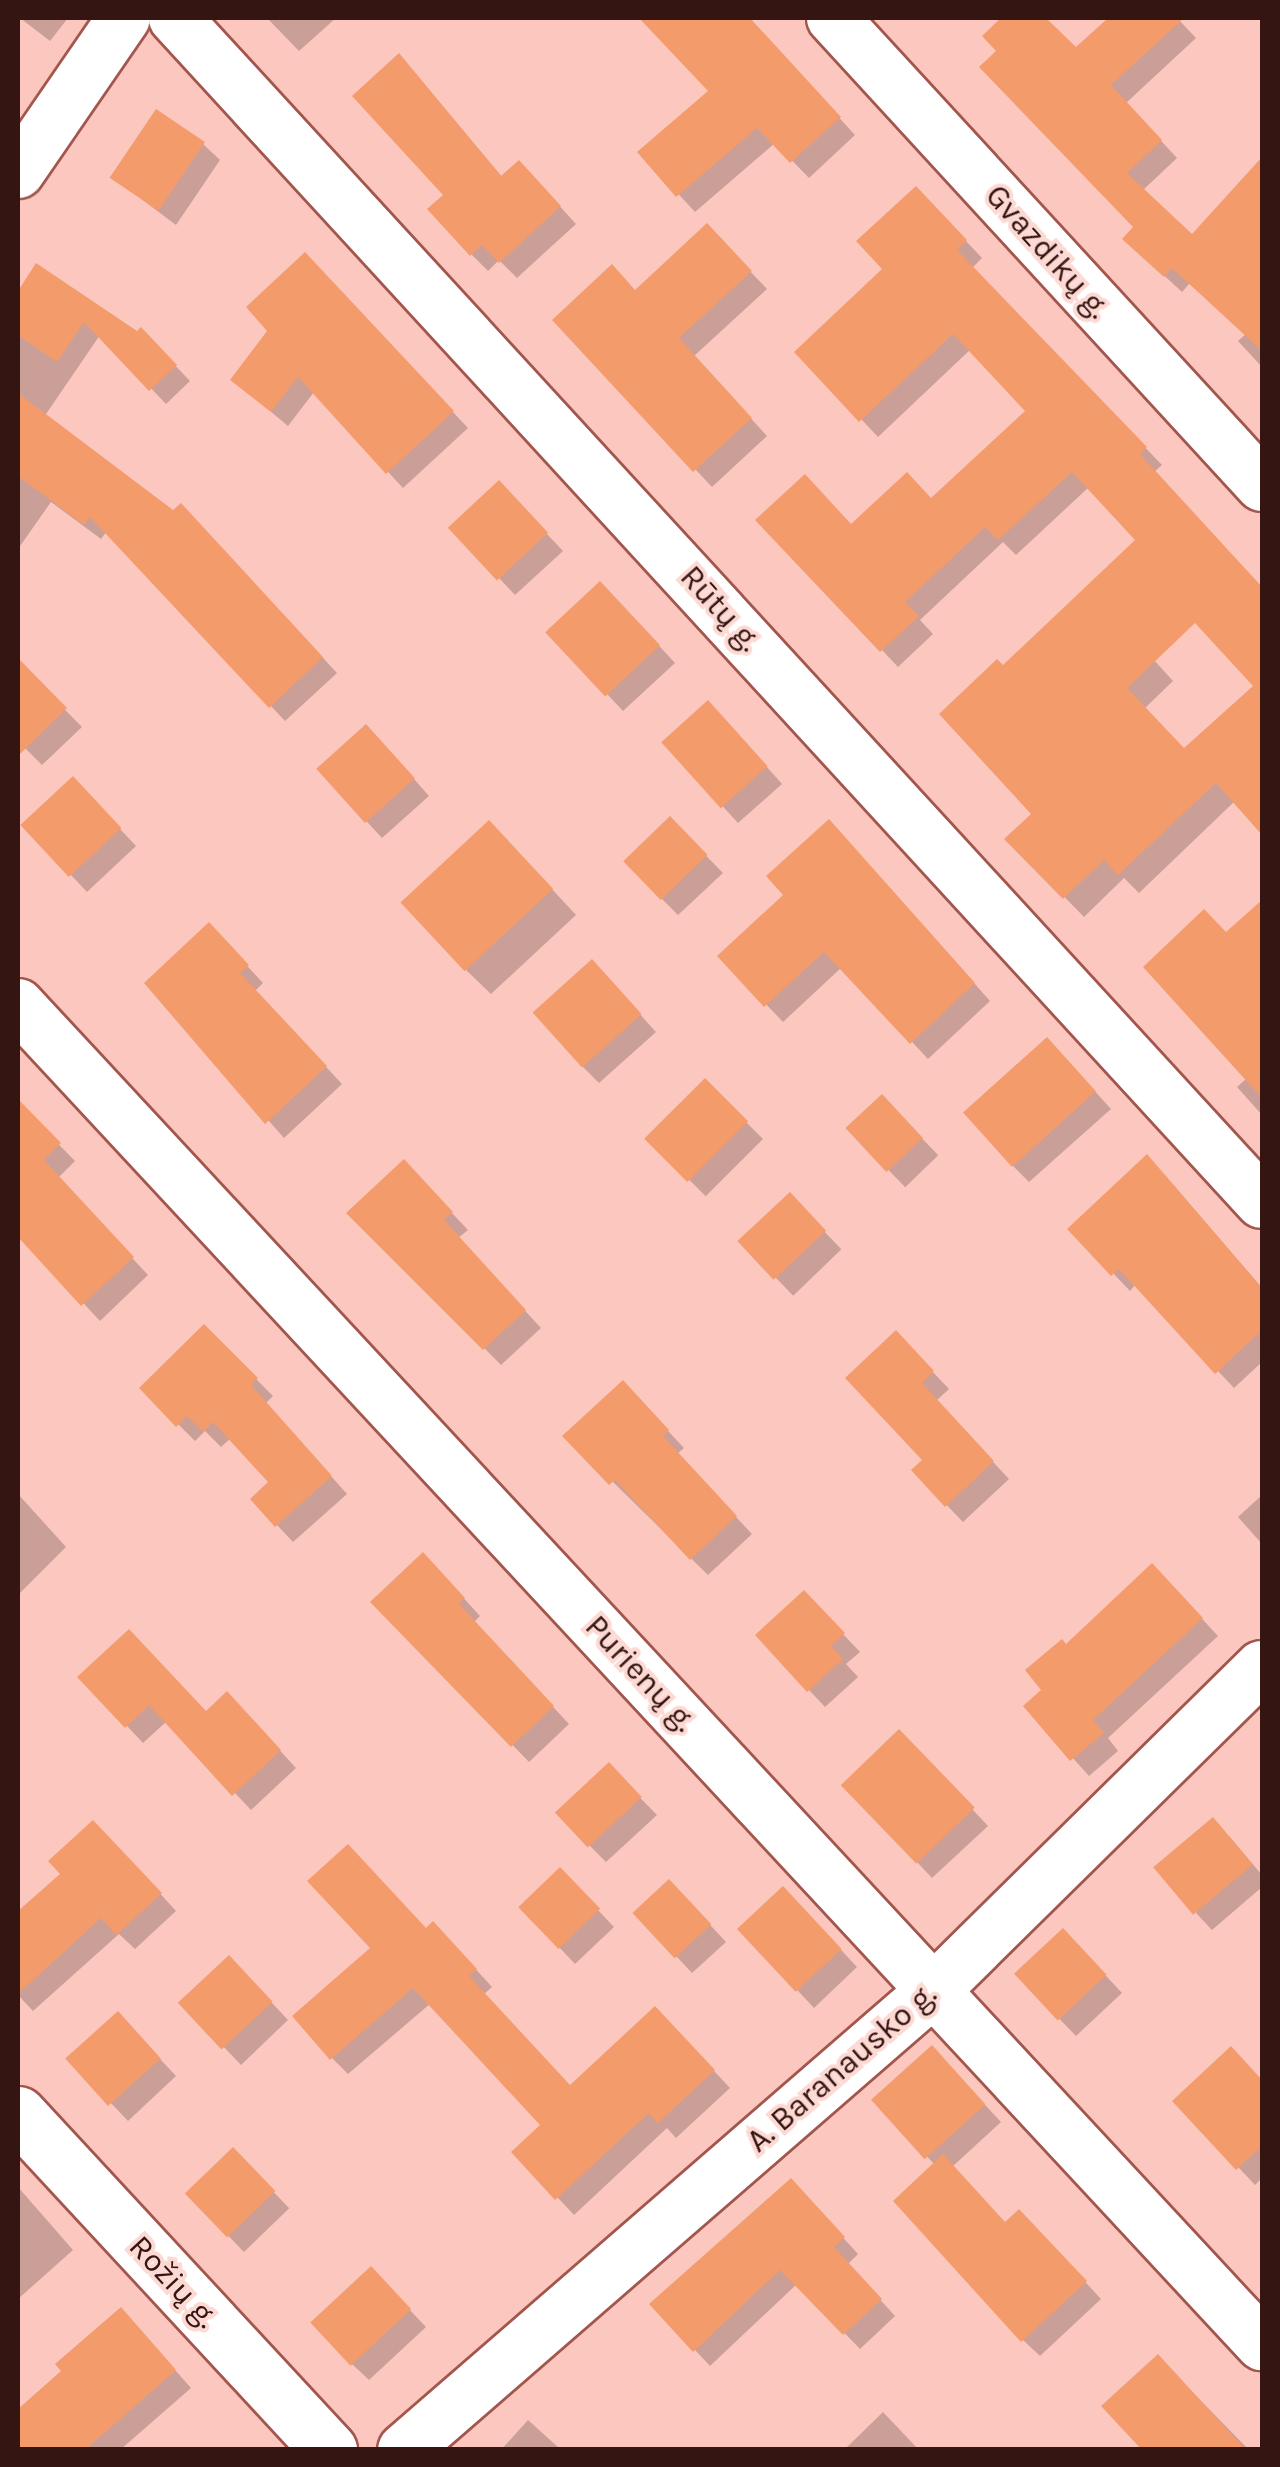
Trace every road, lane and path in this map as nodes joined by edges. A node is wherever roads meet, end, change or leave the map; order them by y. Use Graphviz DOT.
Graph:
graph roads {
  1 [pos="124,18"];
  2 [pos="176,18"];
  3 [pos="834,18"];
  4 [pos="18,172"];
  5 [pos="1262,485"];
  6 [pos="18,1005"];
  7 [pos="1262,1202"];
  8 [pos="1262,1666"];
  9 [pos="934,1990"];
  10 [pos="18,2114"];
  11 [pos="1262,2344"];
  12 [pos="329,2450"];
  13 [pos="404,2450"];
  1 -- 4 [label="street"];
  2 -- 7 [label="street, Rūtų g."];
  3 -- 5 [label="street, Gvazdikų g."];
  6 -- 9 [label="street, Purienų g."];
  8 -- 9 [label="street, A. Baranausko g."];
  9 -- 11 [label="street, Purienų g."];
  9 -- 13 [label="street, A. Baranausko g."];
  10 -- 12 [label="street, Rožių g."];
}
